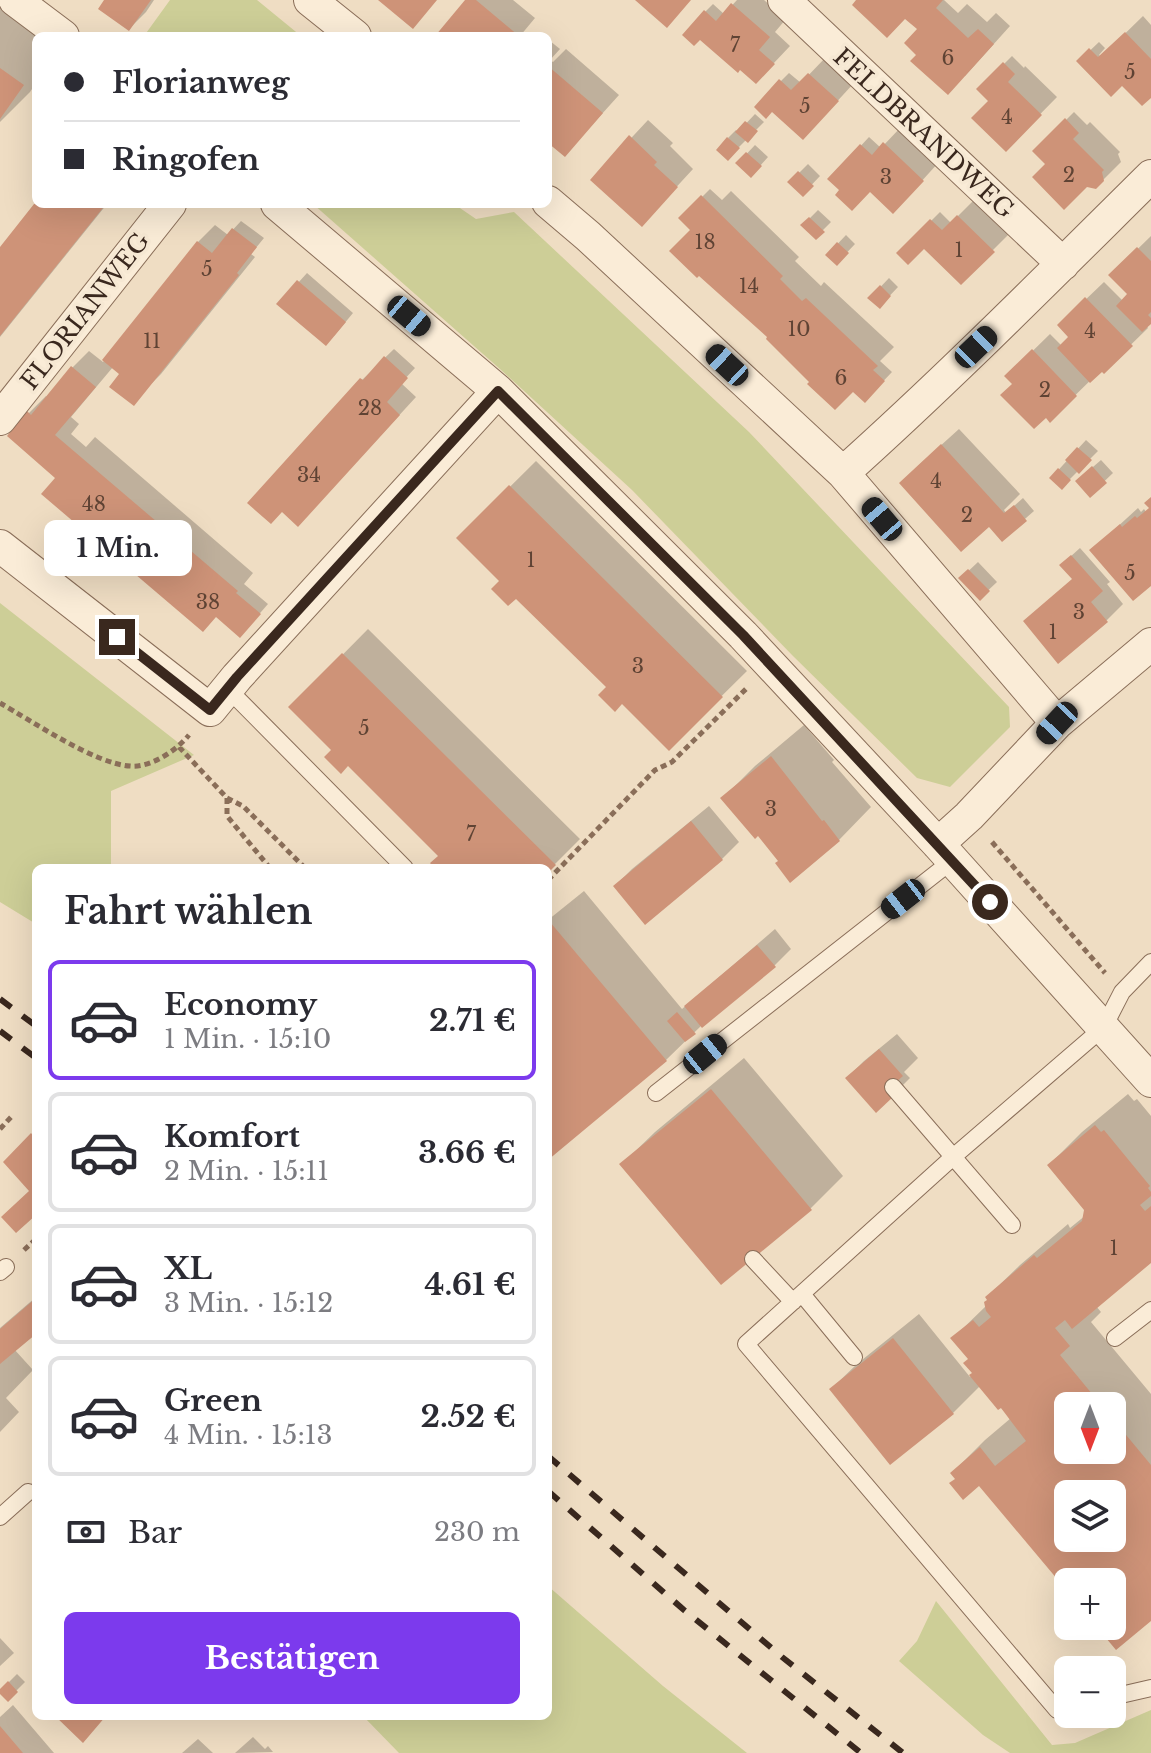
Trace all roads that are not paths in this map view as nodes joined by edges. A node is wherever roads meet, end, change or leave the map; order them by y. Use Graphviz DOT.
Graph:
graph roads {
  1 [pos="15,0"];
  2 [pos="310,0"];
  3 [pos="785,0"];
  4 [pos="58,32"];
  5 [pos="350,32"];
  6 [pos="1151,176"];
  7 [pos="552,205"];
  8 [pos="167,208"];
  9 [pos="282,208"];
  10 [pos="1063,264"];
  11 [pos="498,391"];
  12 [pos="0,419"];
  13 [pos="843,473"];
  14 [pos="0,546"];
  15 [pos="1151,644"];
  16 [pos="228,689"];
  17 [pos="1057,723"];
  18 [pos="945,852"];
  19 [pos="401,864"];
  20 [pos="1148,970"];
  21 [pos="1104,1027"];
  22 [pos="1151,1081"];
  23 [pos="893,1087"];
  24 [pos="656,1093"];
  25 [pos="953,1157"];
  26 [pos="1012,1225"];
  27 [pos="753,1259"];
  28 [pos="797,1298"];
  29 [pos="1151,1310"];
  30 [pos="1115,1338"];
  31 [pos="854,1357"];
  32 [pos="28,1492"];
  33 [pos="0,1517"];
  34 [pos="1151,1688"];
  35 [pos="1126,1694"];
  36 [pos="1054,1706"];
  1 -- 4 [label="street"];
  2 -- 5 [label="street"];
  3 -- 10 [label="street, FELDBRANDWEG"];
  6 -- 10 [label="street"];
  7 -- 13 [label="street"];
  8 -- 12 [label="street, FLORIANWEG"];
  9 -- 11 [label="street"];
  10 -- 13 [label="street"];
  11 -- 16 [label="street"];
  11 -- 18 [label="street"];
  13 -- 17 [label="street"];
  14 -- 16 [label="street"];
  15 -- 17 [label="street"];
  16 -- 19 [label="lane"];
  17 -- 18 [label="street"];
  18 -- 21 [label="street"];
  18 -- 24 [label="lane"];
  20 -- 21 [label="lane"];
  21 -- 22 [label="street"];
  21 -- 25 [label="lane"];
  23 -- 25 [label="lane"];
  25 -- 26 [label="lane"];
  25 -- 28 [label="lane"];
  27 -- 28 [label="lane"];
  28 -- 31 [label="lane"];
  28 -- 36 [label="lane"];
  29 -- 30 [label="lane"];
  32 -- 33 [label="lane"];
  34 -- 35 [label="lane"];
}
